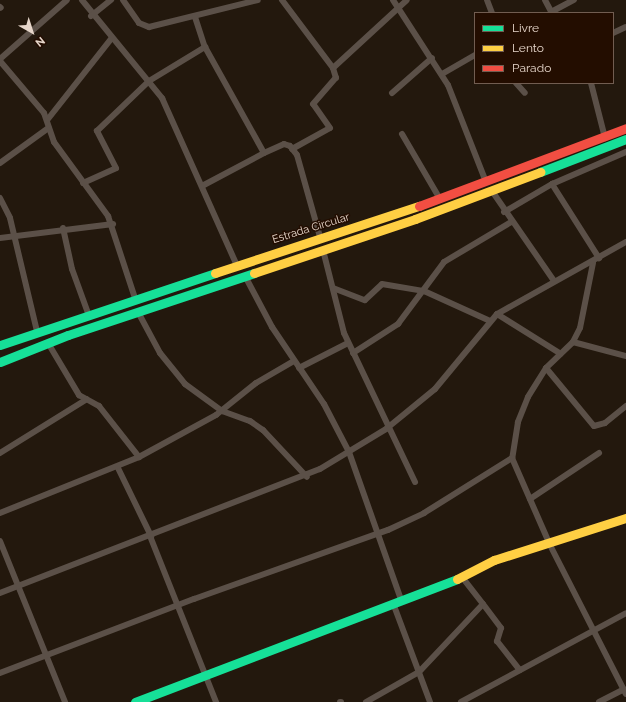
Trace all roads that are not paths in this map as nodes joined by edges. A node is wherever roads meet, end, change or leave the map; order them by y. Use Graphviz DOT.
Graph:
graph roads {
  1 [pos="67,0"];
  2 [pos="82,0"];
  3 [pos="111,0"];
  4 [pos="123,0"];
  5 [pos="258,0"];
  6 [pos="282,0"];
  7 [pos="393,0"];
  8 [pos="407,0"];
  9 [pos="487,0"];
  10 [pos="545,0"];
  11 [pos="574,0"];
  12 [pos="399,8"];
  13 [pos="492,12"];
  14 [pos="552,12"];
  15 [pos="91,16"];
  16 [pos="195,17"];
  17 [pos="626,27"];
  18 [pos="614,33"];
  19 [pos="111,39"];
  20 [pos="205,47"];
  21 [pos="474,56"];
  22 [pos="432,58"];
  23 [pos="0,60"];
  24 [pos="333,68"];
  25 [pos="442,74"];
  26 [pos="149,81"];
  27 [pos="517,84"];
  28 [pos="591,84"];
  29 [pos="392,93"];
  30 [pos="525,93"];
  31 [pos="48,119"];
  32 [pos="626,128"];
  33 [pos="47,129"];
  34 [pos="402,134"];
  35 [pos="605,138"];
  36 [pos="626,139"];
  37 [pos="292,149"];
  38 [pos="626,152"];
  39 [pos="264,153"];
  40 [pos="0,163"];
  41 [pos="486,182"];
  42 [pos="83,183"];
  43 [pos="552,184"];
  44 [pos="202,186"];
  45 [pos="492,191"];
  46 [pos="0,198"];
  47 [pos="440,199"];
  48 [pos="504,212"];
  49 [pos="511,222"];
  50 [pos="113,224"];
  51 [pos="64,228"];
  52 [pos="15,236"];
  53 [pos="320,237"];
  54 [pos="0,238"];
  55 [pos="626,242"];
  56 [pos="323,250"];
  57 [pos="599,258"];
  58 [pos="592,263"];
  59 [pos="237,266"];
  60 [pos="245,276"];
  61 [pos="554,281"];
  62 [pos="333,288"];
  63 [pos="424,291"];
  64 [pos="135,298"];
  65 [pos="138,312"];
  66 [pos="88,313"];
  67 [pos="498,314"];
  68 [pos="490,321"];
  69 [pos="37,331"];
  70 [pos="574,342"];
  71 [pos="48,343"];
  72 [pos="348,343"];
  73 [pos="0,345"];
  74 [pos="353,353"];
  75 [pos="561,354"];
  76 [pos="626,356"];
  77 [pos="294,361"];
  78 [pos="0,362"];
  79 [pos="299,368"];
  80 [pos="546,368"];
  81 [pos="87,399"];
  82 [pos="626,406"];
  83 [pos="222,411"];
  84 [pos="386,429"];
  85 [pos="349,452"];
  86 [pos="0,453"];
  87 [pos="599,454"];
  88 [pos="139,458"];
  89 [pos="512,458"];
  90 [pos="118,468"];
  91 [pos="306,477"];
  92 [pos="415,482"];
  93 [pos="530,499"];
  94 [pos="0,513"];
  95 [pos="626,518"];
  96 [pos="378,533"];
  97 [pos="150,536"];
  98 [pos="0,541"];
  99 [pos="550,545"];
  100 [pos="462,577"];
  101 [pos="18,586"];
  102 [pos="0,592"];
  103 [pos="397,601"];
  104 [pos="483,604"];
  105 [pos="178,605"];
  106 [pos="626,613"];
  107 [pos="593,631"];
  108 [pos="46,656"];
  109 [pos="520,670"];
  110 [pos="419,672"];
  111 [pos="0,673"];
  112 [pos="205,675"];
  113 [pos="625,691"];
  114 [pos="65,702"];
  115 [pos="135,702"];
  116 [pos="216,702"];
  117 [pos="366,702"];
  118 [pos="430,702"];
  119 [pos="461,702"];
  120 [pos="599,702"];
  1 -- 23 [label="street"];
  2 -- 15 [label="street"];
  3 -- 15 [label="street"];
  4 -- 16 [label="street"];
  5 -- 16 [label="street"];
  6 -- 24 [label="street"];
  7 -- 12 [label="street"];
  8 -- 12 [label="street"];
  9 -- 13 [label="street"];
  10 -- 14 [label="street"];
  11 -- 14 [label="street"];
  12 -- 22 [label="street"];
  12 -- 24 [label="street"];
  15 -- 19 [label="street"];
  16 -- 20 [label="street"];
  17 -- 18 [label="street"];
  19 -- 26 [label="street"];
  19 -- 31 [label="street"];
  20 -- 26 [label="street"];
  20 -- 39 [label="street"];
  21 -- 25 [label="street"];
  22 -- 25 [label="street"];
  22 -- 29 [label="street"];
  23 -- 31 [label="street"];
  24 -- 37 [label="street"];
  25 -- 41 [label="street"];
  26 -- 42 [label="street"];
  26 -- 44 [label="street"];
  27 -- 30 [label="street"];
  28 -- 35 [label="street"];
  31 -- 33 [label="street"];
  32 -- 35 [label="main road, Estrada Circular"];
  33 -- 40 [label="street"];
  33 -- 42 [label="street"];
  34 -- 47 [label="street"];
  35 -- 41 [label="main road, Estrada Circular"];
  36 -- 45 [label="main road"];
  37 -- 39 [label="street"];
  37 -- 53 [label="street"];
  38 -- 43 [label="street"];
  39 -- 44 [label="street"];
  41 -- 47 [label="main road, Estrada Circular"];
  42 -- 50 [label="street"];
  43 -- 48 [label="street"];
  43 -- 57 [label="street"];
  44 -- 59 [label="street"];
  45 -- 48 [label="street"];
  45 -- 56 [label="main road"];
  46 -- 52 [label="street"];
  47 -- 53 [label="main road, Estrada Circular"];
  48 -- 49 [label="street"];
  49 -- 61 [label="street"];
  49 -- 63 [label="street"];
  50 -- 51 [label="street"];
  50 -- 64 [label="street"];
  51 -- 52 [label="street"];
  51 -- 66 [label="street"];
  52 -- 54 [label="street"];
  52 -- 69 [label="street"];
  53 -- 59 [label="main road, Estrada Circular"];
  55 -- 57 [label="street"];
  56 -- 60 [label="main road"];
  56 -- 62 [label="street"];
  57 -- 58 [label="street"];
  58 -- 61 [label="street"];
  58 -- 70 [label="street"];
  59 -- 64 [label="main road, Estrada Circular"];
  60 -- 65 [label="main road"];
  60 -- 77 [label="street"];
  61 -- 67 [label="street"];
  62 -- 63 [label="street"];
  62 -- 72 [label="street"];
  63 -- 68 [label="street"];
  63 -- 74 [label="street"];
  64 -- 66 [label="main road, Estrada Circular"];
  65 -- 71 [label="main road"];
  65 -- 83 [label="street"];
  66 -- 69 [label="main road, Estrada Circular"];
  67 -- 68 [label="street"];
  67 -- 75 [label="street"];
  68 -- 84 [label="street"];
  69 -- 73 [label="main road, Estrada Circular"];
  70 -- 75 [label="street"];
  70 -- 76 [label="street"];
  71 -- 78 [label="main road"];
  71 -- 81 [label="street"];
  72 -- 74 [label="street"];
  72 -- 79 [label="street"];
  74 -- 84 [label="street"];
  75 -- 80 [label="street"];
  77 -- 79 [label="street"];
  77 -- 83 [label="street"];
  79 -- 85 [label="street"];
  80 -- 82 [label="street"];
  80 -- 89 [label="street"];
  81 -- 86 [label="street"];
  81 -- 88 [label="street"];
  83 -- 88 [label="street"];
  83 -- 91 [label="street"];
  84 -- 85 [label="street"];
  84 -- 92 [label="street"];
  85 -- 91 [label="street"];
  85 -- 96 [label="street"];
  87 -- 93 [label="street"];
  88 -- 90 [label="street"];
  89 -- 93 [label="street"];
  89 -- 96 [label="street"];
  90 -- 94 [label="street"];
  90 -- 97 [label="street"];
  91 -- 97 [label="street"];
  93 -- 99 [label="street"];
  95 -- 99 [label="main road"];
  96 -- 103 [label="street"];
  96 -- 105 [label="street"];
  97 -- 101 [label="street"];
  97 -- 105 [label="street"];
  98 -- 101 [label="street"];
  99 -- 100 [label="main road"];
  99 -- 107 [label="street"];
  100 -- 103 [label="main road"];
  100 -- 104 [label="street"];
  101 -- 102 [label="street"];
  101 -- 108 [label="street"];
  103 -- 110 [label="street"];
  103 -- 112 [label="main road"];
  104 -- 109 [label="street"];
  104 -- 110 [label="street"];
  105 -- 108 [label="street"];
  105 -- 112 [label="street"];
  106 -- 107 [label="street"];
  107 -- 109 [label="street"];
  107 -- 113 [label="street"];
  108 -- 111 [label="street"];
  108 -- 114 [label="street"];
  109 -- 119 [label="street"];
  110 -- 117 [label="street"];
  110 -- 118 [label="street"];
  112 -- 115 [label="main road"];
  112 -- 116 [label="street"];
  113 -- 120 [label="street"];
}
